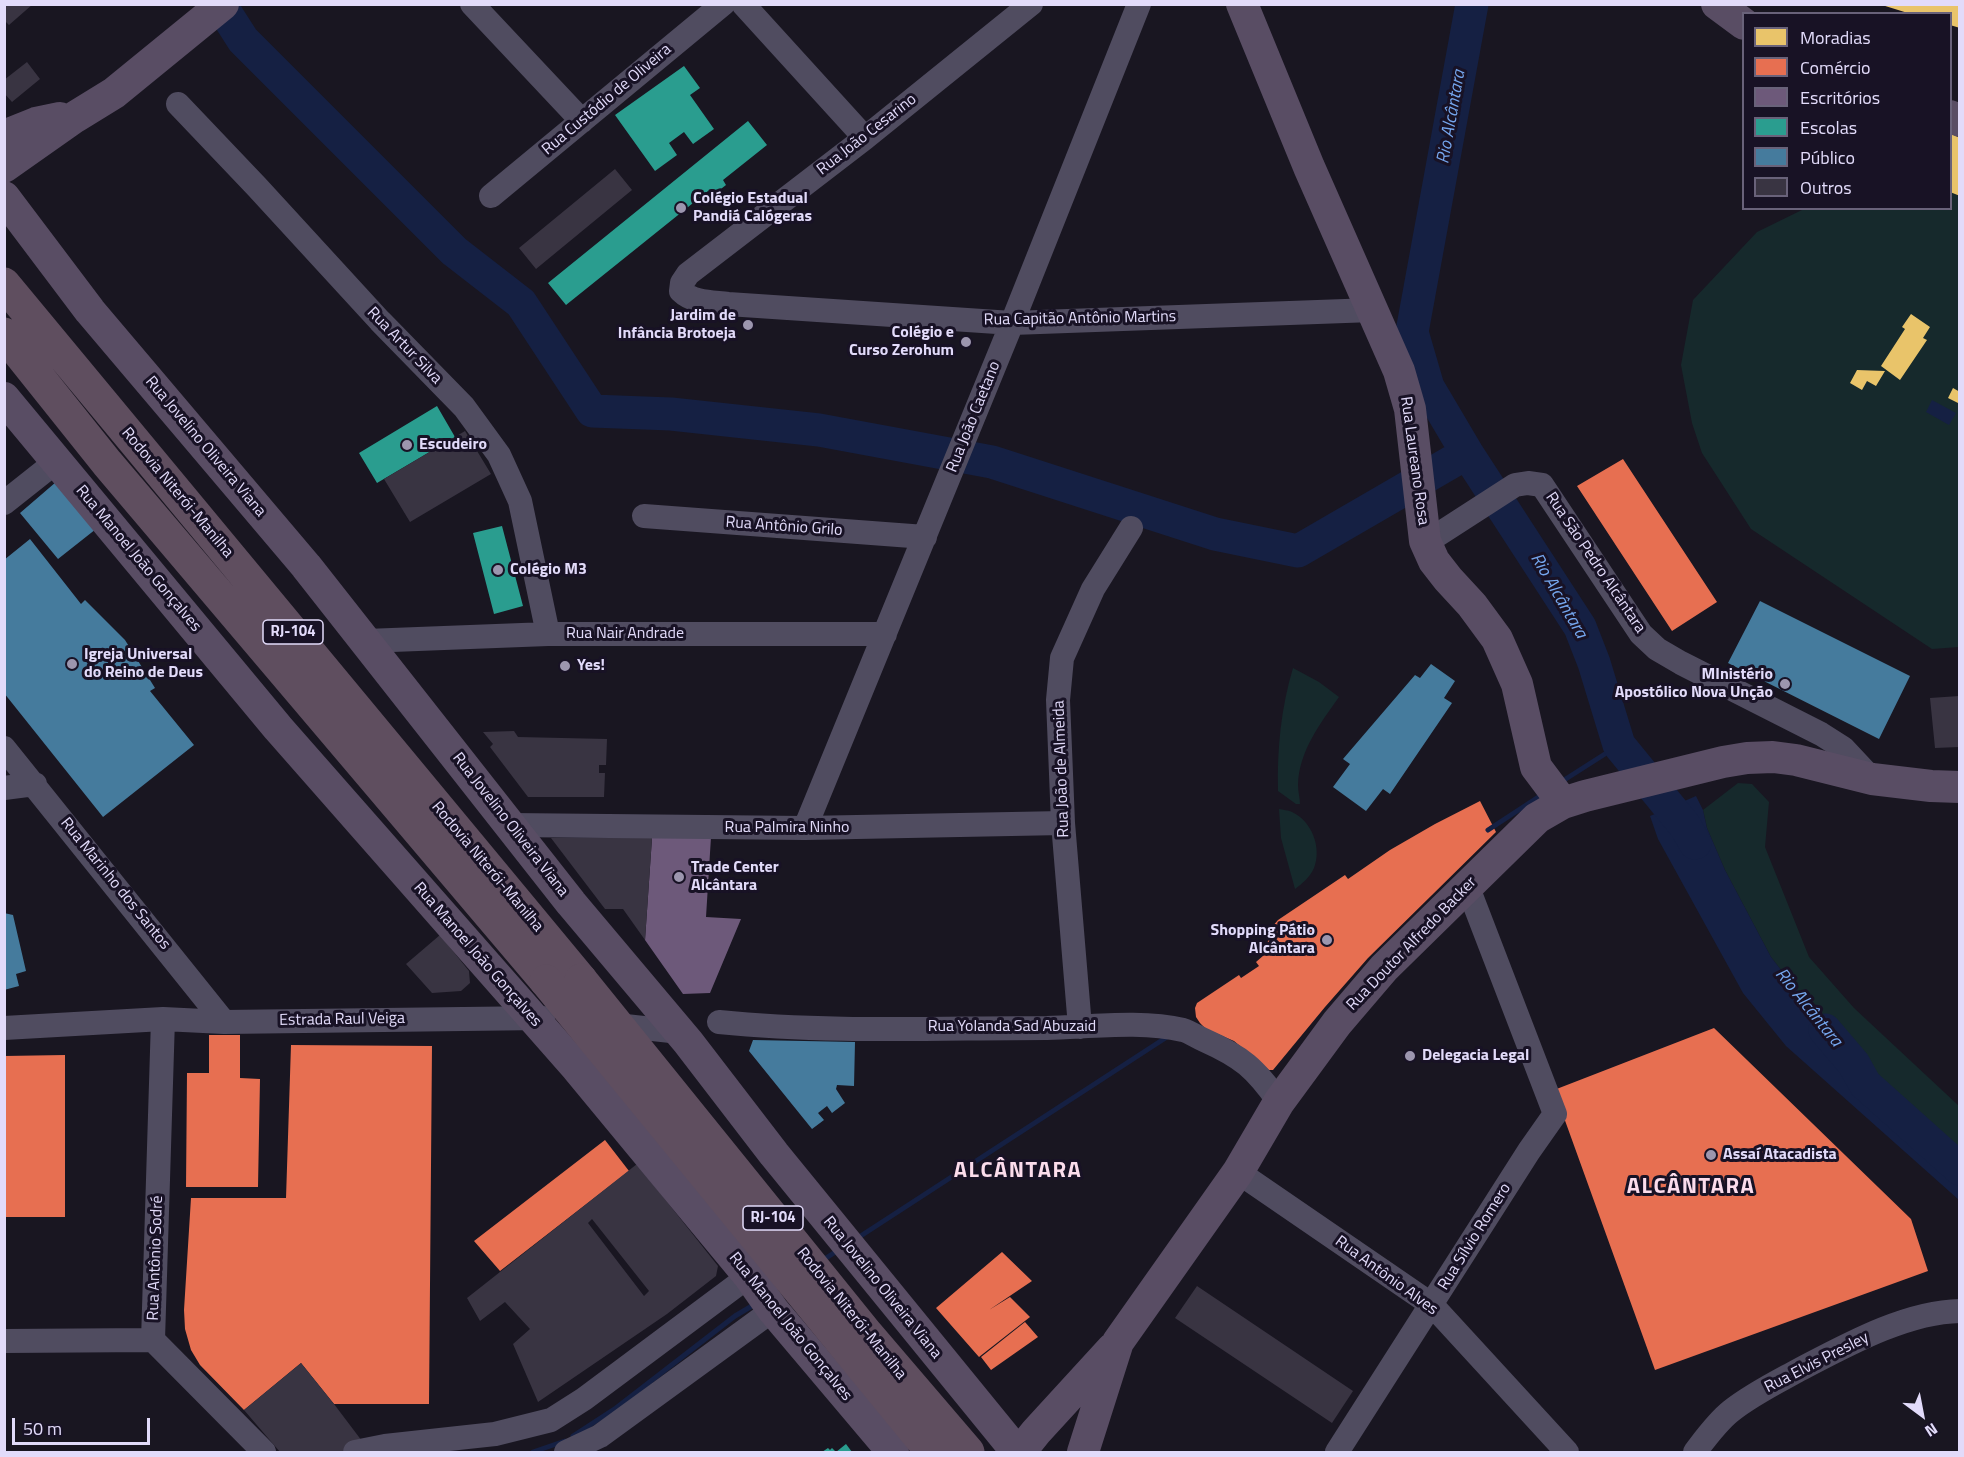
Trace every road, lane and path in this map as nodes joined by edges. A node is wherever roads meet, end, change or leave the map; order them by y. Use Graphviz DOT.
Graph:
graph roads {
  1 [pos="223,4"];
  2 [pos="472,4"];
  3 [pos="723,4"];
  4 [pos="743,4"];
  5 [pos="1031,4"];
  6 [pos="1138,4"];
  7 [pos="1242,4"];
  8 [pos="1717,4"];
  9 [pos="1742,23"];
  10 [pos="178,104"];
  11 [pos="75,117"];
  12 [pos="582,121"];
  13 [pos="4,136"];
  14 [pos="865,138"];
  15 [pos="4,167"];
  16 [pos="491,196"];
  17 [pos="4,197"];
  18 [pos="4,284"];
  19 [pos="681,291"];
  20 [pos="1373,310"];
  21 [pos="1012,323"];
  22 [pos="4,334"];
  23 [pos="4,398"];
  24 [pos="57,461"];
  25 [pos="4,503"];
  26 [pos="644,516"];
  27 [pos="1429,525"];
  28 [pos="1131,528"];
  29 [pos="925,537"];
  30 [pos="548,634"];
  31 [pos="885,634"];
  32 [pos="366,642"];
  33 [pos="4,748"];
  34 [pos="1872,779"];
  35 [pos="35,784"];
  36 [pos="1959,786"];
  37 [pos="4,788"];
  38 [pos="1561,791"];
  39 [pos="1063,823"];
  40 [pos="510,825"];
  41 [pos="805,828"];
  42 [pos="1467,885"];
  43 [pos="531,1017"];
  44 [pos="163,1019"];
  45 [pos="224,1022"];
  46 [pos="718,1022"];
  47 [pos="4,1028"];
  48 [pos="1080,1028"];
  49 [pos="680,1032"];
  50 [pos="1279,1102"];
  51 [pos="1238,1172"];
  52 [pos="761,1293"];
  53 [pos="1432,1305"];
  54 [pos="1959,1311"];
  55 [pos="153,1340"];
  56 [pos="4,1341"];
  57 [pos="1118,1342"];
  58 [pos="264,1452"];
  59 [pos="355,1452"];
  60 [pos="566,1452"];
  61 [pos="893,1452"];
  62 [pos="932,1452"];
  63 [pos="968,1452"];
  64 [pos="1018,1452"];
  65 [pos="1083,1452"];
  66 [pos="1337,1452"];
  67 [pos="1567,1452"];
  68 [pos="1695,1452"];
  1 -- 11 [label="main road"];
  2 -- 12 [label="street"];
  3 -- 12 [label="street, Rua Custódio de Oliveira"];
  4 -- 14 [label="street"];
  5 -- 14 [label="street, Rua João Cesarino"];
  6 -- 21 [label="street, Rua João Caetano"];
  7 -- 20 [label="main road, Rua Laureano Rosa"];
  8 -- 9 [label="main road"];
  10 -- 30 [label="street, Rua Artur Silva"];
  11 -- 13 [label="main road"];
  11 -- 15 [label="main road"];
  12 -- 16 [label="street, Rua Custódio de Oliveira"];
  14 -- 19 [label="street, Rua João Cesarino"];
  17 -- 32 [label="main road, Rua Jovelino Oliveira Viana"];
  18 -- 63 [label="highway, Rodovia Niterói-Manilha / RJ-104, bridge"];
  19 -- 21 [label="street, Rua Capitão Antônio Martins"];
  20 -- 21 [label="street, Rua Capitão Antônio Martins"];
  20 -- 27 [label="main road, Rua Laureano Rosa"];
  21 -- 29 [label="street, Rua João Caetano"];
  22 -- 62 [label="highway, Rodovia Niterói-Manilha / RJ-104, bridge"];
  23 -- 24 [label="main road, Rua Manoel João Gonçalves"];
  24 -- 25 [label="street"];
  24 -- 43 [label="main road, Rua Manoel João Gonçalves"];
  26 -- 29 [label="street, Rua Antônio Grilo"];
  27 -- 34 [label="street, Rua São Pedro Alcântara"];
  27 -- 38 [label="main road, Rua Laureano Rosa"];
  28 -- 39 [label="street, Rua João de Almeida"];
  29 -- 31 [label="street, Rua João Caetano"];
  30 -- 31 [label="street, Rua Nair Andrade"];
  30 -- 32 [label="street, Rua Nair Andrade"];
  31 -- 41 [label="street, Rua João Caetano"];
  32 -- 40 [label="main road, Rua Jovelino Oliveira Viana"];
  33 -- 35 [label="street, Rua Marinho dos Santos"];
  34 -- 36 [label="main road, Rua Doutor Alfredo Backer"];
  34 -- 38 [label="main road, Rua Doutor Alfredo Backer"];
  35 -- 37 [label="street"];
  35 -- 45 [label="street, Rua Marinho dos Santos"];
  38 -- 42 [label="main road, Rua Doutor Alfredo Backer"];
  39 -- 41 [label="street, Rua Palmira Ninho"];
  39 -- 48 [label="street, Rua João de Almeida"];
  40 -- 41 [label="street, Rua Palmira Ninho"];
  40 -- 49 [label="main road, Rua Jovelino Oliveira Viana"];
  42 -- 50 [label="main road, Rua Doutor Alfredo Backer"];
  42 -- 53 [label="street, Rua Sílvio Romero"];
  43 -- 45 [label="street, Estrada Raul Veiga"];
  43 -- 49 [label="street, Estrada Raul Veiga"];
  43 -- 52 [label="main road, Rua Manoel João Gonçalves"];
  44 -- 45 [label="street, Estrada Raul Veiga"];
  44 -- 47 [label="street, Estrada Raul Veiga"];
  44 -- 55 [label="street, Rua Antônio Sodré"];
  46 -- 48 [label="street, Rua Yolanda Sad Abuzaid"];
  48 -- 50 [label="street, Rua Yolanda Sad Abuzaid"];
  49 -- 64 [label="main road, Rua Jovelino Oliveira Viana"];
  50 -- 51 [label="main road, Rua Doutor Alfredo Backer"];
  51 -- 53 [label="street, Rua Antônio Alves"];
  51 -- 57 [label="main road, Rua Doutor Alfredo Backer"];
  52 -- 59 [label="street"];
  52 -- 60 [label="street"];
  52 -- 61 [label="main road, Rua Manoel João Gonçalves"];
  53 -- 66 [label="street, Rua Sílvio Romero"];
  53 -- 67 [label="street, Rua Antônio Alves"];
  54 -- 68 [label="street, Rua Elvis Presley"];
  55 -- 56 [label="street"];
  55 -- 58 [label="street, Rua Antônio Sodré"];
  57 -- 64 [label="main road"];
  57 -- 65 [label="main road, Rua Doutor Alfredo Backer"];
}
